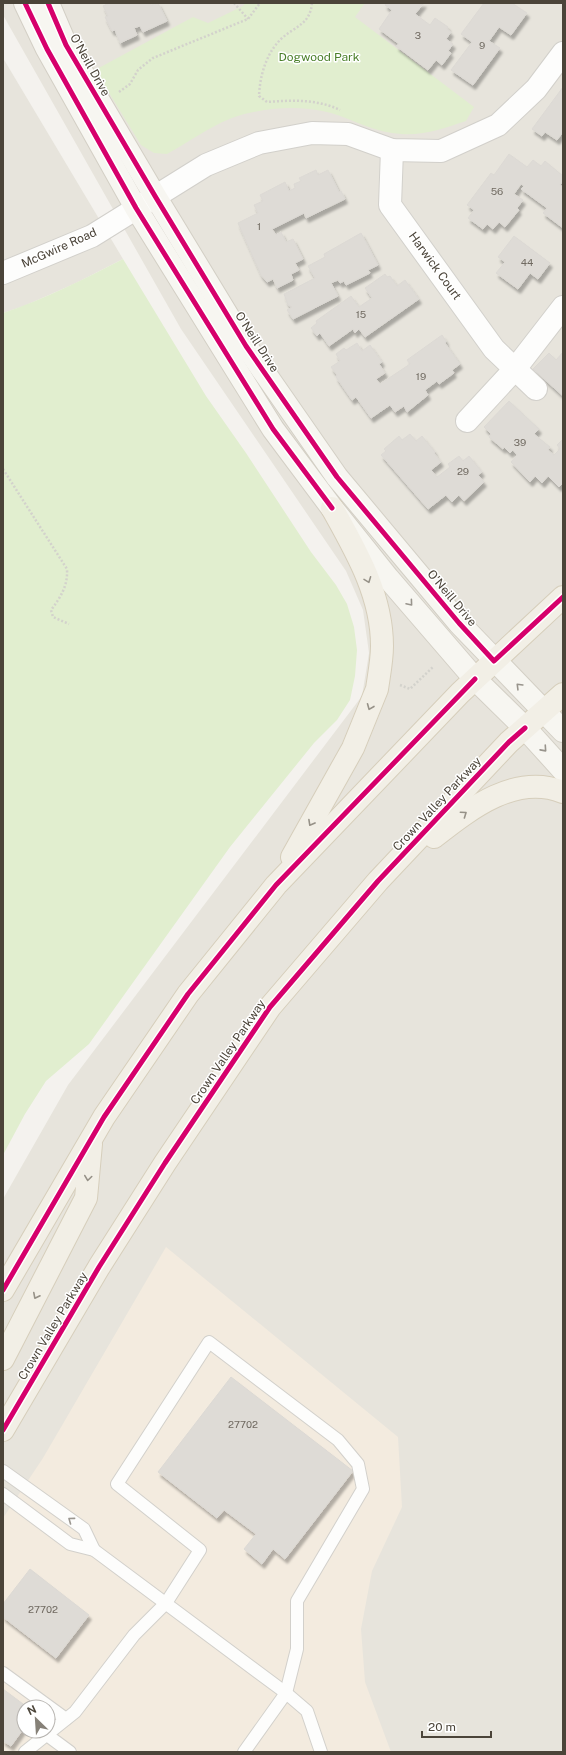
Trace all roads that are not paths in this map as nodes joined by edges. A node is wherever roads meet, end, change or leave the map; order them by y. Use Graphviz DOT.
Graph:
graph roads {
  1 [pos="25,3"];
  2 [pos="48,3"];
  3 [pos="563,52"];
  4 [pos="392,150"];
  5 [pos="155,196"];
  6 [pos="136,208"];
  7 [pos="3,273"];
  8 [pos="563,306"];
  9 [pos="515,369"];
  10 [pos="536,389"];
  11 [pos="467,421"];
  12 [pos="332,508"];
  13 [pos="563,597"];
  14 [pos="494,660"];
  15 [pos="475,679"];
  16 [pos="563,694"];
  17 [pos="544,711"];
  18 [pos="525,728"];
  19 [pos="563,731"];
  20 [pos="563,770"];
  21 [pos="563,792"];
  22 [pos="378,881"];
  23 [pos="276,885"];
  24 [pos="91,1139"];
  25 [pos="3,1290"];
  26 [pos="3,1359"];
  27 [pos="3,1430"];
  28 [pos="3,1471"];
  29 [pos="3,1494"];
  30 [pos="94,1550"];
  31 [pos="166,1603"];
  32 [pos="3,1673"];
  33 [pos="286,1693"];
  34 [pos="66,1719"];
  35 [pos="56,1727"];
  36 [pos="42,1739"];
  37 [pos="52,1739"];
  38 [pos="25,1752"];
  39 [pos="70,1752"];
  40 [pos="244,1752"];
  41 [pos="321,1752"];
  1 -- 6 [label="main road"];
  2 -- 5 [label="main road, O'Neill Drive"];
  3 -- 4 [label="street, McGwire Road"];
  4 -- 5 [label="street, McGwire Road"];
  4 -- 9 [label="street, Harwick Court"];
  5 -- 6 [label="street, McGwire Road"];
  5 -- 14 [label="main road, O'Neill Drive"];
  6 -- 7 [label="street, McGwire Road"];
  6 -- 12 [label="main road"];
  8 -- 9 [label="street"];
  9 -- 10 [label="street, Harwick Court"];
  9 -- 11 [label="street"];
  12 -- 15 [label="main road, one-way"];
  12 -- 23 [label="main road, one-way"];
  13 -- 14 [label="main road"];
  14 -- 15 [label="main road"];
  17 -- 14 [label="main road, O'Neill Drive, one-way"];
  15 -- 18 [label="main road"];
  15 -- 23 [label="main road"];
  16 -- 17 [label="main road, Crown Valley Parkway"];
  17 -- 18 [label="main road, Crown Valley Parkway"];
  17 -- 19 [label="main road, O'Neill Drive"];
  18 -- 20 [label="main road, one-way"];
  18 -- 22 [label="main road, Crown Valley Parkway"];
  22 -- 21 [label="main road, one-way"];
  22 -- 27 [label="main road, Crown Valley Parkway"];
  23 -- 24 [label="main road"];
  24 -- 25 [label="main road"];
  24 -- 26 [label="main road, one-way"];
  30 -- 28 [label="lane, one-way"];
  29 -- 30 [label="lane"];
  30 -- 31 [label="lane"];
  31 -- 33 [label="lane"];
  31 -- 33 [label="lane"];
  31 -- 34 [label="lane"];
  32 -- 34 [label="lane"];
  33 -- 40 [label="lane"];
  33 -- 41 [label="lane"];
  34 -- 35 [label="lane"];
  36 -- 38 [label="lane"];
  37 -- 39 [label="lane"];
}
